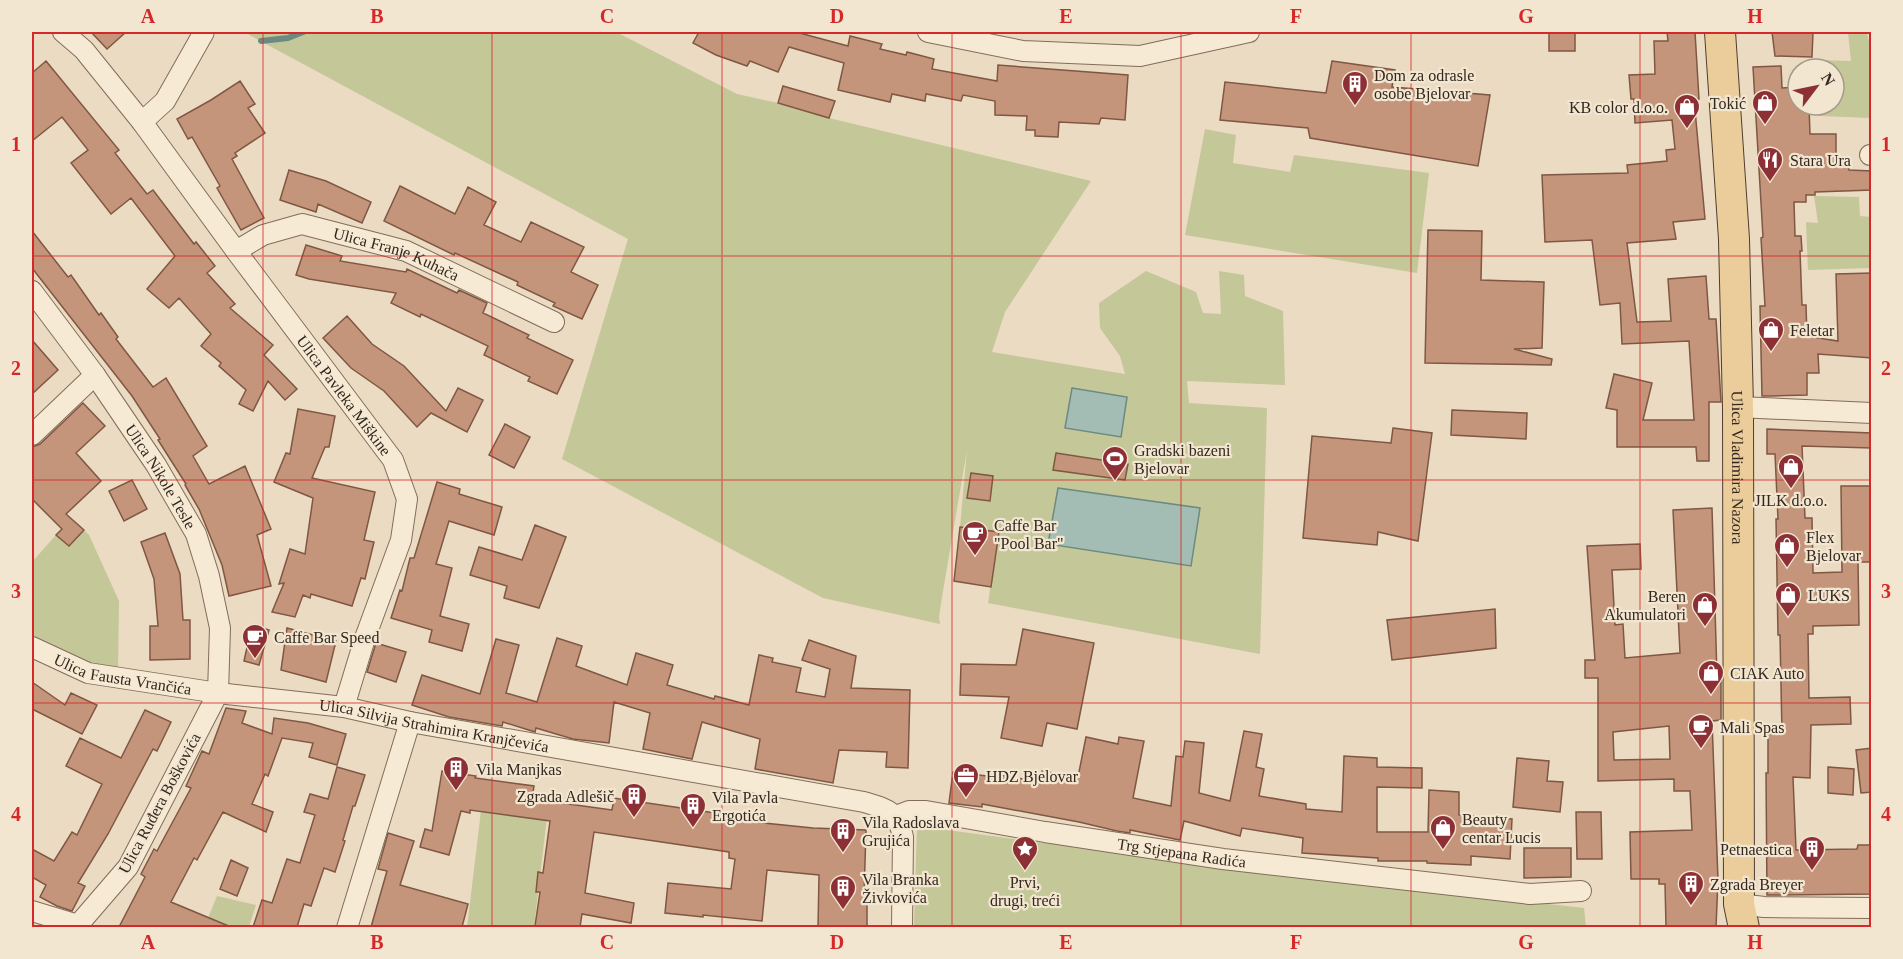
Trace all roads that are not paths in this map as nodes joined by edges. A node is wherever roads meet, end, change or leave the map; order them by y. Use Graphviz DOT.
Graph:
graph roads {
  1 [pos="63,32"];
  2 [pos="204,32"];
  3 [pos="928,32"];
  4 [pos="1249,32"];
  5 [pos="1720,32"];
  6 [pos="142,122"];
  7 [pos="236,251"];
  8 [pos="32,291"];
  9 [pos="554,321"];
  10 [pos="95,375"];
  11 [pos="1738,406"];
  12 [pos="1872,413"];
  13 [pos="32,435"];
  14 [pos="32,647"];
  15 [pos="218,693"];
  16 [pos="344,707"];
  17 [pos="410,722"];
  18 [pos="896,816"];
  19 [pos="1581,891"];
  20 [pos="1872,908"];
  21 [pos="32,911"];
  22 [pos="1738,920"];
  23 [pos="347,927"];
  24 [pos="902,927"];
  1 -- 6 [label="street, Ulica Pavleka Miškine"];
  2 -- 6 [label="street"];
  3 -- 4 [label="street"];
  5 -- 11 [label="main road, Ulica Vladimira Nazora"];
  6 -- 7 [label="street, Ulica Pavleka Miškine"];
  7 -- 9 [label="street, Ulica Franje Kuhača"];
  7 -- 16 [label="street, Ulica Pavleka Miškine"];
  8 -- 10 [label="street, Ulica Nikole Tesle"];
  10 -- 13 [label="street"];
  10 -- 15 [label="street, Ulica Nikole Tesle"];
  11 -- 12 [label="street"];
  11 -- 22 [label="main road, Ulica Vladimira Nazora"];
  14 -- 15 [label="street, Ulica Fausta Vrančića"];
  15 -- 16 [label="street, Ulica Silvija Strahimira Kranjčevića"];
  15 -- 21 [label="street, Ulica Ruđera Boškovića"];
  16 -- 17 [label="street, Ulica Silvija Strahimira Kranjčevića"];
  17 -- 18 [label="street, Ulica Silvija Strahimira Kranjčevića"];
  17 -- 23 [label="street"];
  18 -- 19 [label="street, Trg Stjepana Radića"];
  18 -- 24 [label="street"];
  20 -- 22 [label="street"];
}
